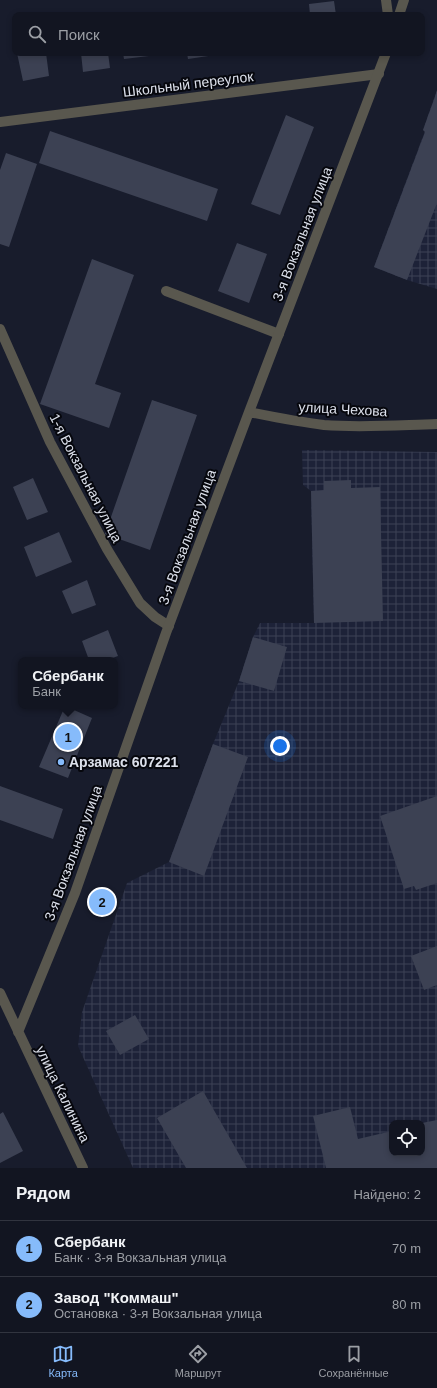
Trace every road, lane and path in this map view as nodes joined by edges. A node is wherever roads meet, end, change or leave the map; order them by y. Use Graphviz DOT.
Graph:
graph roads {
  1 [pos="386,0"];
  2 [pos="404,0"];
  3 [pos="388,12"];
  4 [pos="400,12"];
  5 [pos="385,56"];
  6 [pos="379,74"];
  7 [pos="0,122"];
  8 [pos="166,291"];
  9 [pos="0,329"];
  10 [pos="279,334"];
  11 [pos="249,412"];
  12 [pos="437,424"];
  13 [pos="169,626"];
  14 [pos="0,993"];
  15 [pos="18,1032"];
  16 [pos="83,1168"];
  1 -- 3 [label="street"];
  2 -- 4 [label="street"];
  5 -- 6 [label="street, 3-я Вокзальная улица"];
  6 -- 7 [label="street, Школьный переулок"];
  6 -- 10 [label="street, 3-я Вокзальная улица"];
  8 -- 10 [label="street"];
  9 -- 13 [label="street, 1-я Вокзальная улица"];
  10 -- 11 [label="street, 3-я Вокзальная улица"];
  11 -- 12 [label="street, улица Чехова"];
  11 -- 13 [label="street, 3-я Вокзальная улица"];
  13 -- 15 [label="street, 3-я Вокзальная улица"];
  14 -- 15 [label="street, улица Калинина"];
  15 -- 16 [label="street, улица Калинина"];
}
